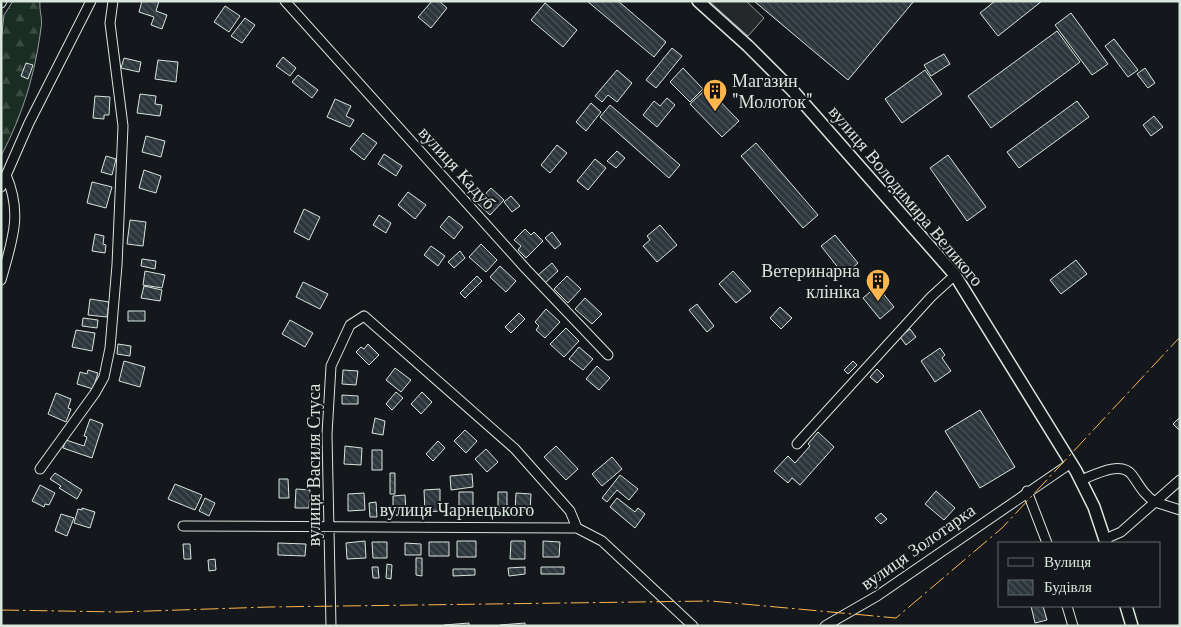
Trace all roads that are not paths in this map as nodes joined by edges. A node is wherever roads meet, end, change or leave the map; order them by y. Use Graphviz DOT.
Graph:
graph roads {
  1 [pos="91,1"];
  2 [pos="113,1"];
  3 [pos="285,1"];
  4 [pos="698,1"];
  5 [pos="6,175"];
  6 [pos="1,188"];
  7 [pos="955,276"];
  8 [pos="1,280"];
  9 [pos="608,354"];
  10 [pos="797,444"];
  11 [pos="1071,463"];
  12 [pos="40,469"];
  13 [pos="1081,480"];
  14 [pos="1180,480"];
  15 [pos="1027,491"];
  16 [pos="1155,502"];
  17 [pos="1180,510"];
  18 [pos="183,526"];
  19 [pos="329,526"];
  20 [pos="577,528"];
  21 [pos="1106,541"];
  22 [pos="1047,542"];
  23 [pos="1067,607"];
  24 [pos="1126,607"];
  25 [pos="331,626"];
  26 [pos="693,626"];
  27 [pos="826,626"];
  28 [pos="1073,626"];
  29 [pos="1132,626"];
  1 -- 5 [label="street"];
  2 -- 12 [label="street"];
  3 -- 9 [label="street, вулиця Кадуб"];
  4 -- 7 [label="main road, вулиця Володимира Великого"];
  5 -- 6 [label="street"];
  5 -- 8 [label="street"];
  7 -- 10 [label="street"];
  7 -- 11 [label="main road, вулиця Володимира Великого"];
  11 -- 13 [label="main road, вулиця Володимира Великого"];
  11 -- 15 [label="street, вулиця Золотарка"];
  13 -- 16 [label="street"];
  13 -- 21 [label="main road, вулиця Володимира Великого"];
  14 -- 16 [label="street"];
  15 -- 22 [label="street"];
  15 -- 27 [label="street, вулиця Золотарка"];
  16 -- 17 [label="street"];
  16 -- 21 [label="street"];
  18 -- 19 [label="street, вулиця Чарнецького"];
  19 -- 20 [label="street, вулиця Чарнецького"];
  19 -- 20 [label="street, вулиця Василя Стуса"];
  19 -- 25 [label="street, вулиця Василя Стуса"];
  20 -- 26 [label="street, вулиця Чарнецького"];
  23 -- 28 [label="street"];
  24 -- 29 [label="main road"];
}
